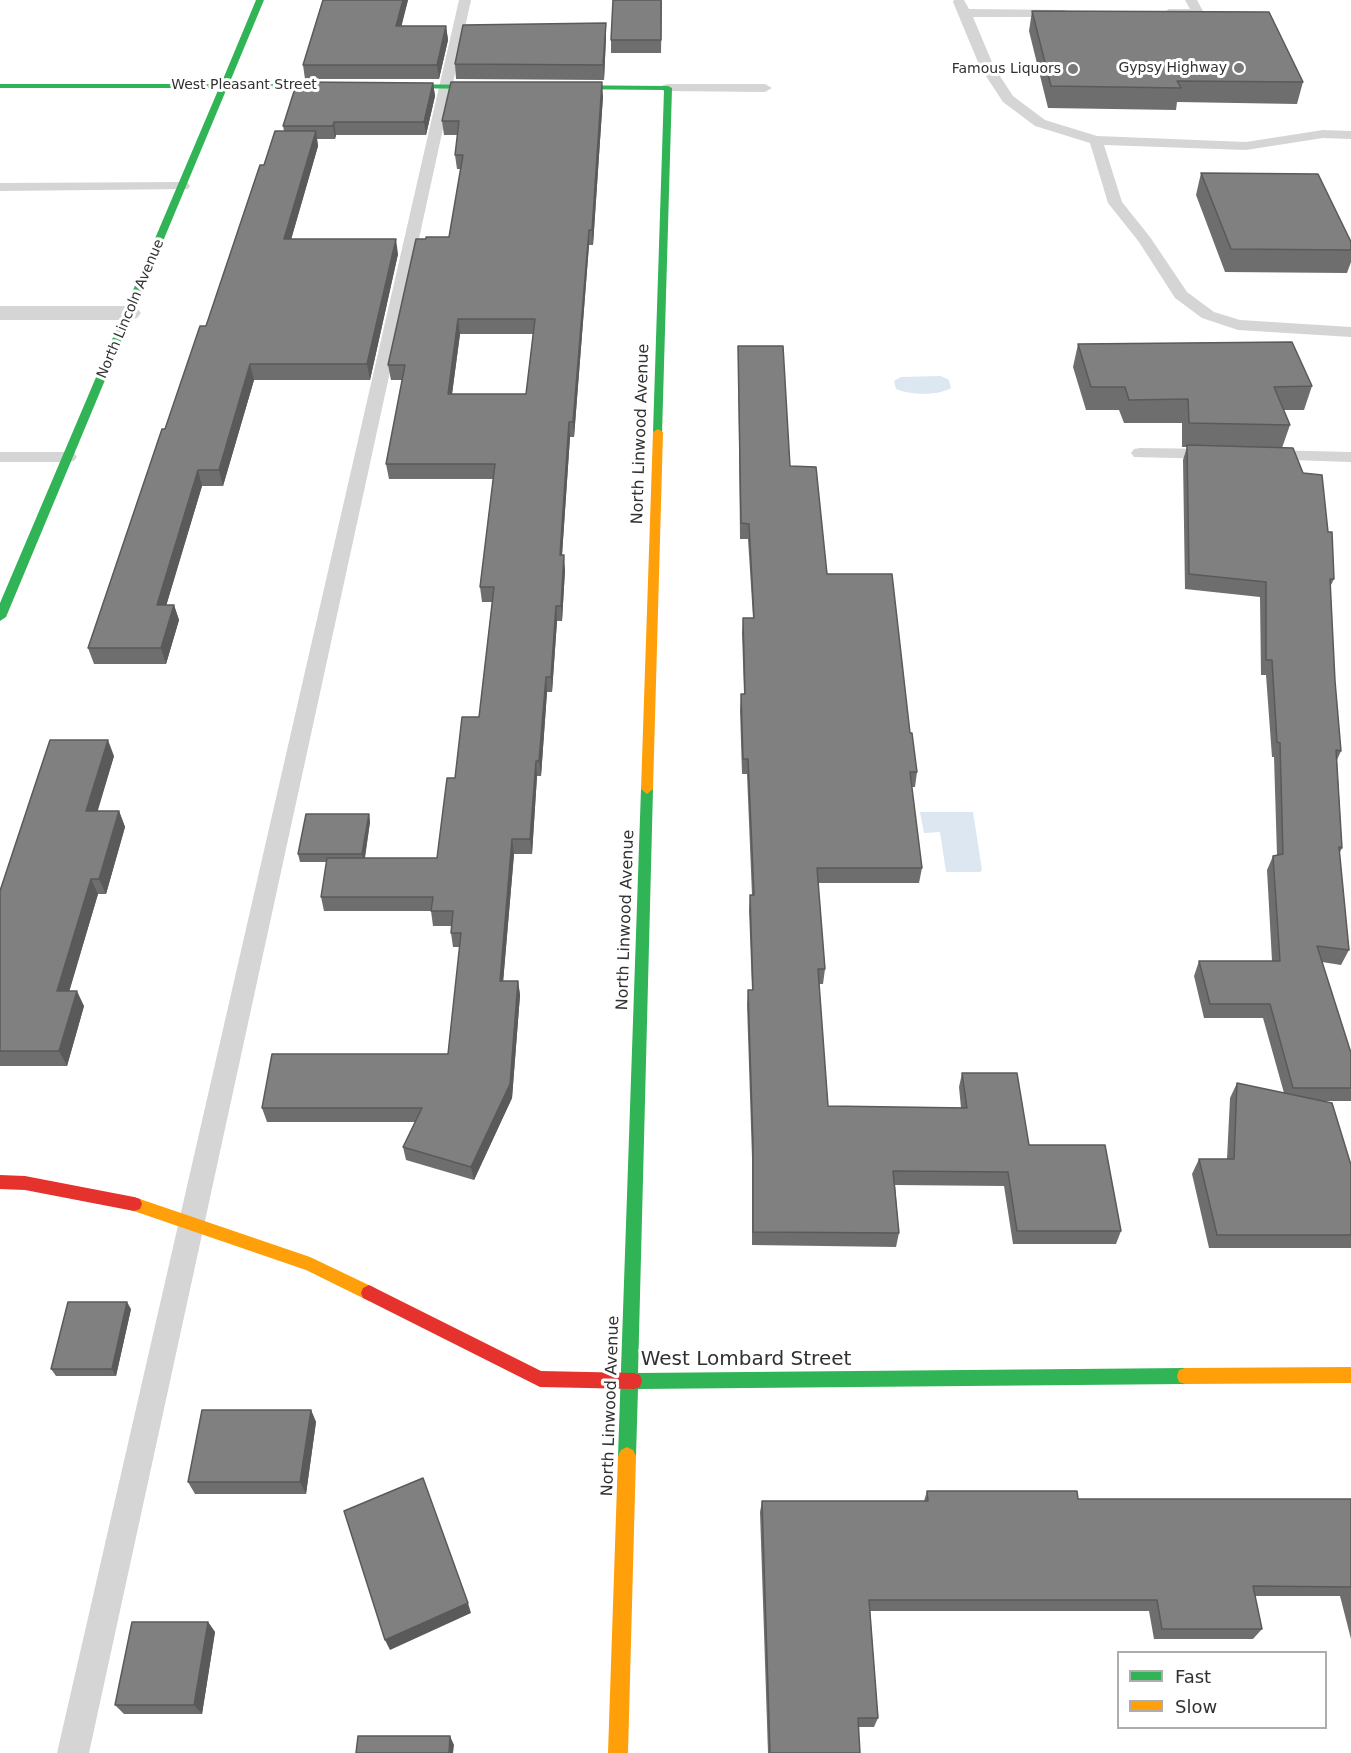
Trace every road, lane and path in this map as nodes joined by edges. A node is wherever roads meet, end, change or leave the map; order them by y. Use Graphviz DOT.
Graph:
graph roads {
  1 [pos="260,0"];
  2 [pos="465,0"];
  3 [pos="1191,0"];
  4 [pos="962,6"];
  5 [pos="1072,13"];
  6 [pos="1150,13"];
  7 [pos="225,85"];
  8 [pos="0,86"];
  9 [pos="352,86"];
  10 [pos="375,86"];
  11 [pos="444,86"];
  12 [pos="515,87"];
  13 [pos="538,87"];
  14 [pos="668,88"];
  15 [pos="765,88"];
  16 [pos="1351,135"];
  17 [pos="1096,140"];
  18 [pos="183,186"];
  19 [pos="0,187"];
  20 [pos="0,313"];
  21 [pos="129,313"];
  22 [pos="1351,332"];
  23 [pos="1140,453"];
  24 [pos="0,457"];
  25 [pos="68,457"];
  26 [pos="1351,457"];
  27 [pos="0,617"];
  28 [pos="0,1182"];
  29 [pos="190,1224"];
  30 [pos="1351,1375"];
  31 [pos="628,1381"];
  32 [pos="73,1753"];
  33 [pos="618,1753"];
  1 -- 7 [label="street, North Lincoln Avenue"];
  2 -- 11 [label="lane"];
  3 -- 6 [label="lane"];
  4 -- 5 [label="lane"];
  4 -- 17 [label="lane"];
  7 -- 8 [label="street, West Pleasant Street"];
  7 -- 9 [label="street, West Pleasant Street"];
  7 -- 18 [label="street, North Lincoln Avenue"];
  10 -- 11 [label="street"];
  11 -- 12 [label="street"];
  11 -- 29 [label="lane"];
  13 -- 14 [label="street"];
  14 -- 15 [label="lane"];
  14 -- 31 [label="street, North Linwood Avenue"];
  16 -- 17 [label="lane"];
  17 -- 22 [label="lane"];
  18 -- 19 [label="lane"];
  18 -- 21 [label="street, North Lincoln Avenue"];
  20 -- 21 [label="street"];
  21 -- 25 [label="street, North Lincoln Avenue"];
  23 -- 26 [label="lane"];
  24 -- 25 [label="lane"];
  25 -- 27 [label="street, North Lincoln Avenue"];
  28 -- 29 [label="street, West Lombard Street"];
  29 -- 31 [label="street, West Lombard Street"];
  29 -- 32 [label="lane"];
  30 -- 31 [label="street, West Lombard Street"];
  31 -- 33 [label="street, North Linwood Avenue"];
}
